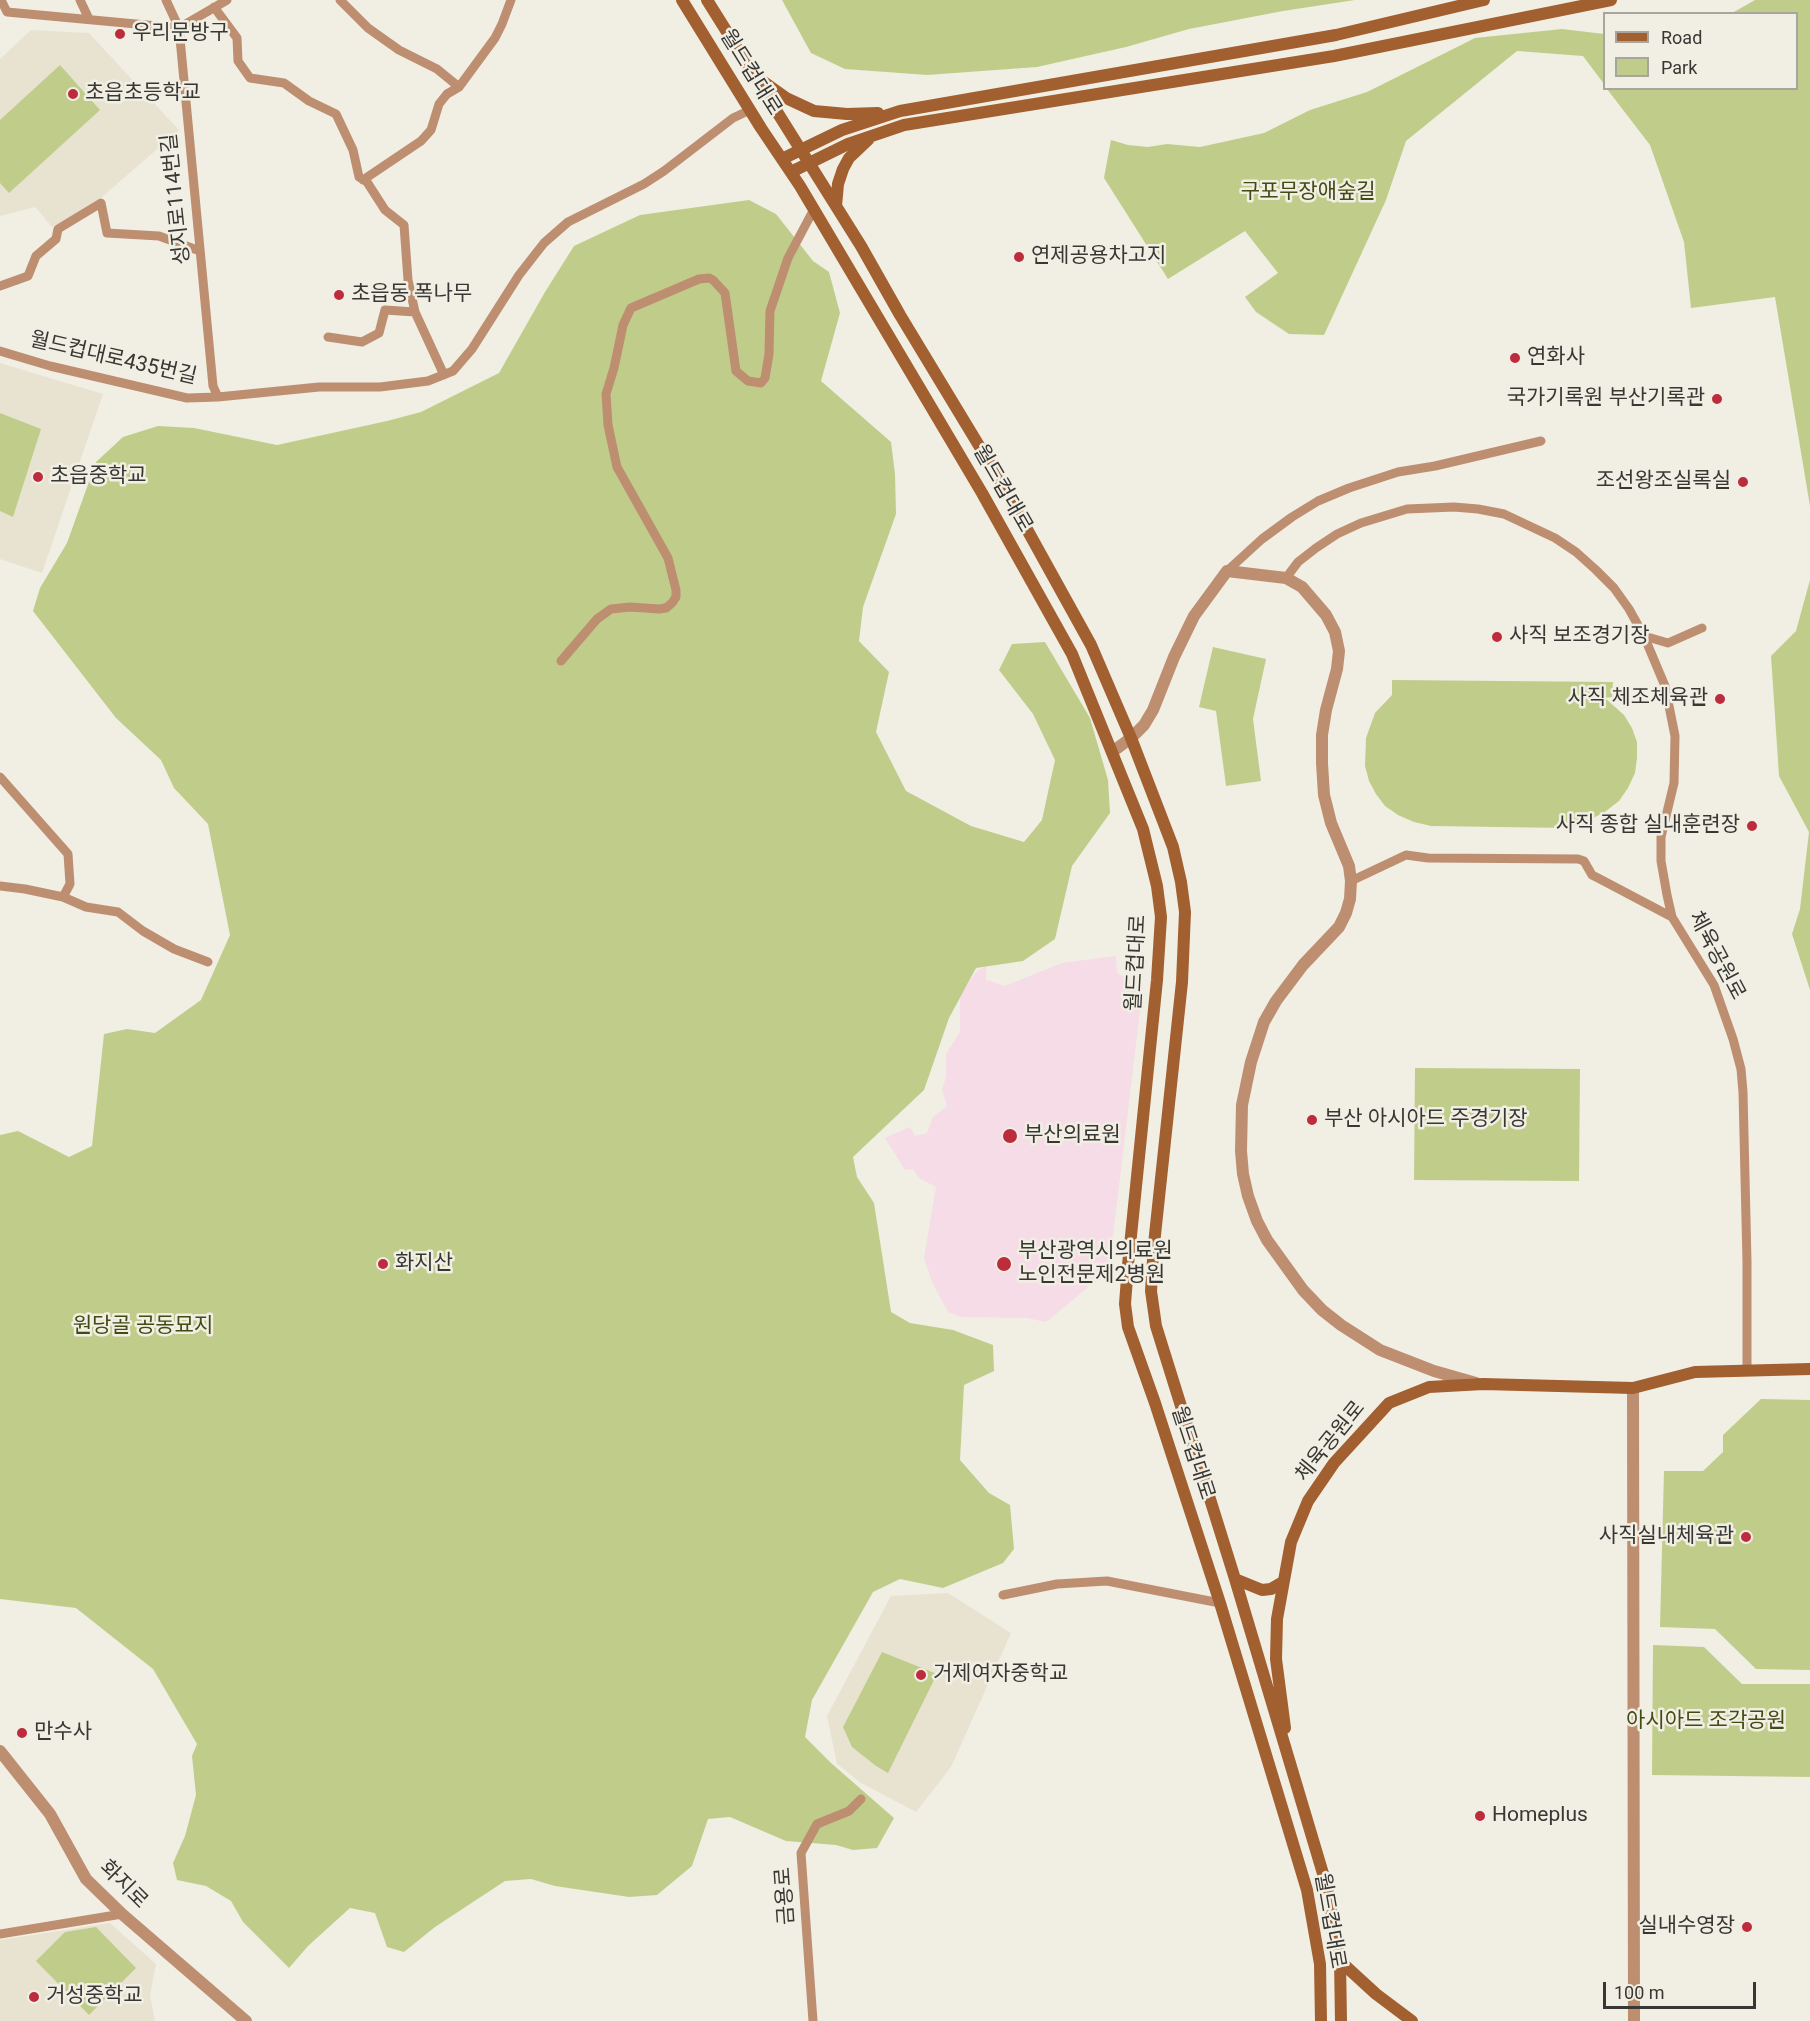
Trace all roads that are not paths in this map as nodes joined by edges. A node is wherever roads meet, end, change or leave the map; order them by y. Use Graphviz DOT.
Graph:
graph roads {
  1 [pos="1,0"];
  2 [pos="80,0"];
  3 [pos="166,0"];
  4 [pos="226,0"];
  5 [pos="340,0"];
  6 [pos="511,0"];
  7 [pos="682,0"];
  8 [pos="707,0"];
  9 [pos="1484,0"];
  10 [pos="1611,0"];
  11 [pos="214,7"];
  12 [pos="89,19"];
  13 [pos="179,28"];
  14 [pos="752,74"];
  15 [pos="459,87"];
  16 [pos="750,110"];
  17 [pos="900,111"];
  18 [pos="874,135"];
  19 [pos="800,150"];
  20 [pos="782,159"];
  21 [pos="808,163"];
  22 [pos="791,172"];
  23 [pos="363,180"];
  24 [pos="836,206"];
  25 [pos="814,209"];
  26 [pos="200,251"];
  27 [pos="0,286"];
  28 [pos="415,312"];
  29 [pos="328,337"];
  30 [pos="0,351"];
  31 [pos="444,375"];
  32 [pos="218,397"];
  33 [pos="1541,441"];
  34 [pos="1227,571"];
  35 [pos="1286,578"];
  36 [pos="1702,628"];
  37 [pos="1644,636"];
  38 [pos="561,661"];
  39 [pos="1131,738"];
  40 [pos="1112,752"];
  41 [pos="0,777"];
  42 [pos="1351,881"];
  43 [pos="0,886"];
  44 [pos="63,897"];
  45 [pos="1672,917"];
  46 [pos="208,962"];
  47 [pos="1810,1369"];
  48 [pos="1747,1370"];
  49 [pos="1483,1384"];
  50 [pos="1633,1388"];
  51 [pos="1235,1579"];
  52 [pos="1283,1582"];
  53 [pos="1003,1595"];
  54 [pos="1220,1603"];
  55 [pos="0,1751"];
  56 [pos="1288,1756"];
  57 [pos="861,1798"];
  58 [pos="122,1914"];
  59 [pos="0,1934"];
  60 [pos="1340,1961"];
  61 [pos="246,2021"];
  62 [pos="813,2021"];
  63 [pos="1321,2021"];
  64 [pos="1341,2021"];
  65 [pos="1412,2021"];
  66 [pos="1634,2021"];
  1 -- 12 [label="street"];
  2 -- 12 [label="street"];
  3 -- 13 [label="street, 성지로114번길"];
  4 -- 11 [label="street"];
  5 -- 15 [label="street"];
  6 -- 15 [label="street"];
  7 -- 16 [label="main road, 월드컵대로"];
  8 -- 14 [label="main road, 월드컵대로"];
  9 -- 17 [label="main road"];
  10 -- 18 [label="main road"];
  11 -- 13 [label="street"];
  11 -- 23 [label="street"];
  12 -- 13 [label="street"];
  13 -- 26 [label="street, 성지로114번길"];
  14 -- 17 [label="main road"];
  14 -- 19 [label="main road, 월드컵대로"];
  15 -- 23 [label="street"];
  16 -- 20 [label="main road, 월드컵대로"];
  16 -- 31 [label="street"];
  17 -- 19 [label="main road"];
  18 -- 21 [label="main road"];
  18 -- 24 [label="main road"];
  19 -- 20 [label="main road"];
  19 -- 21 [label="main road, 월드컵대로"];
  20 -- 22 [label="main road, 월드컵대로"];
  21 -- 22 [label="main road"];
  21 -- 24 [label="main road, 월드컵대로"];
  22 -- 25 [label="main road, 월드컵대로"];
  23 -- 28 [label="street"];
  24 -- 39 [label="main road, 월드컵대로"];
  25 -- 38 [label="street"];
  25 -- 40 [label="main road, 월드컵대로"];
  26 -- 27 [label="street"];
  26 -- 32 [label="street, 성지로114번길"];
  28 -- 29 [label="street"];
  28 -- 31 [label="street"];
  30 -- 32 [label="street, 월드컵대로435번길"];
  31 -- 32 [label="street, 월드컵대로435번길"];
  33 -- 34 [label="street"];
  34 -- 35 [label="street"];
  34 -- 39 [label="street"];
  35 -- 37 [label="street, 체육공원로"];
  35 -- 42 [label="street"];
  36 -- 37 [label="street"];
  37 -- 45 [label="street, 체육공원로"];
  39 -- 40 [label="street"];
  39 -- 51 [label="main road, 월드컵대로"];
  40 -- 54 [label="main road, 월드컵대로"];
  41 -- 44 [label="street"];
  42 -- 45 [label="street"];
  42 -- 49 [label="street"];
  43 -- 44 [label="street"];
  44 -- 46 [label="street"];
  45 -- 48 [label="street, 체육공원로"];
  47 -- 48 [label="main road, 체육공원로"];
  48 -- 50 [label="main road, 체육공원로"];
  49 -- 50 [label="main road, 체육공원로"];
  49 -- 52 [label="main road, 체육공원로"];
  50 -- 66 [label="street"];
  51 -- 52 [label="main road"];
  51 -- 56 [label="main road, 월드컵대로"];
  52 -- 56 [label="main road, 체육공원로"];
  53 -- 54 [label="street"];
  54 -- 63 [label="main road, 월드컵대로"];
  55 -- 58 [label="street, 화지로"];
  56 -- 60 [label="main road, 월드컵대로"];
  57 -- 62 [label="street, 금용로"];
  58 -- 59 [label="street"];
  58 -- 61 [label="street, 화지로"];
  60 -- 64 [label="main road, 월드컵대로"];
  60 -- 65 [label="main road"];
}
